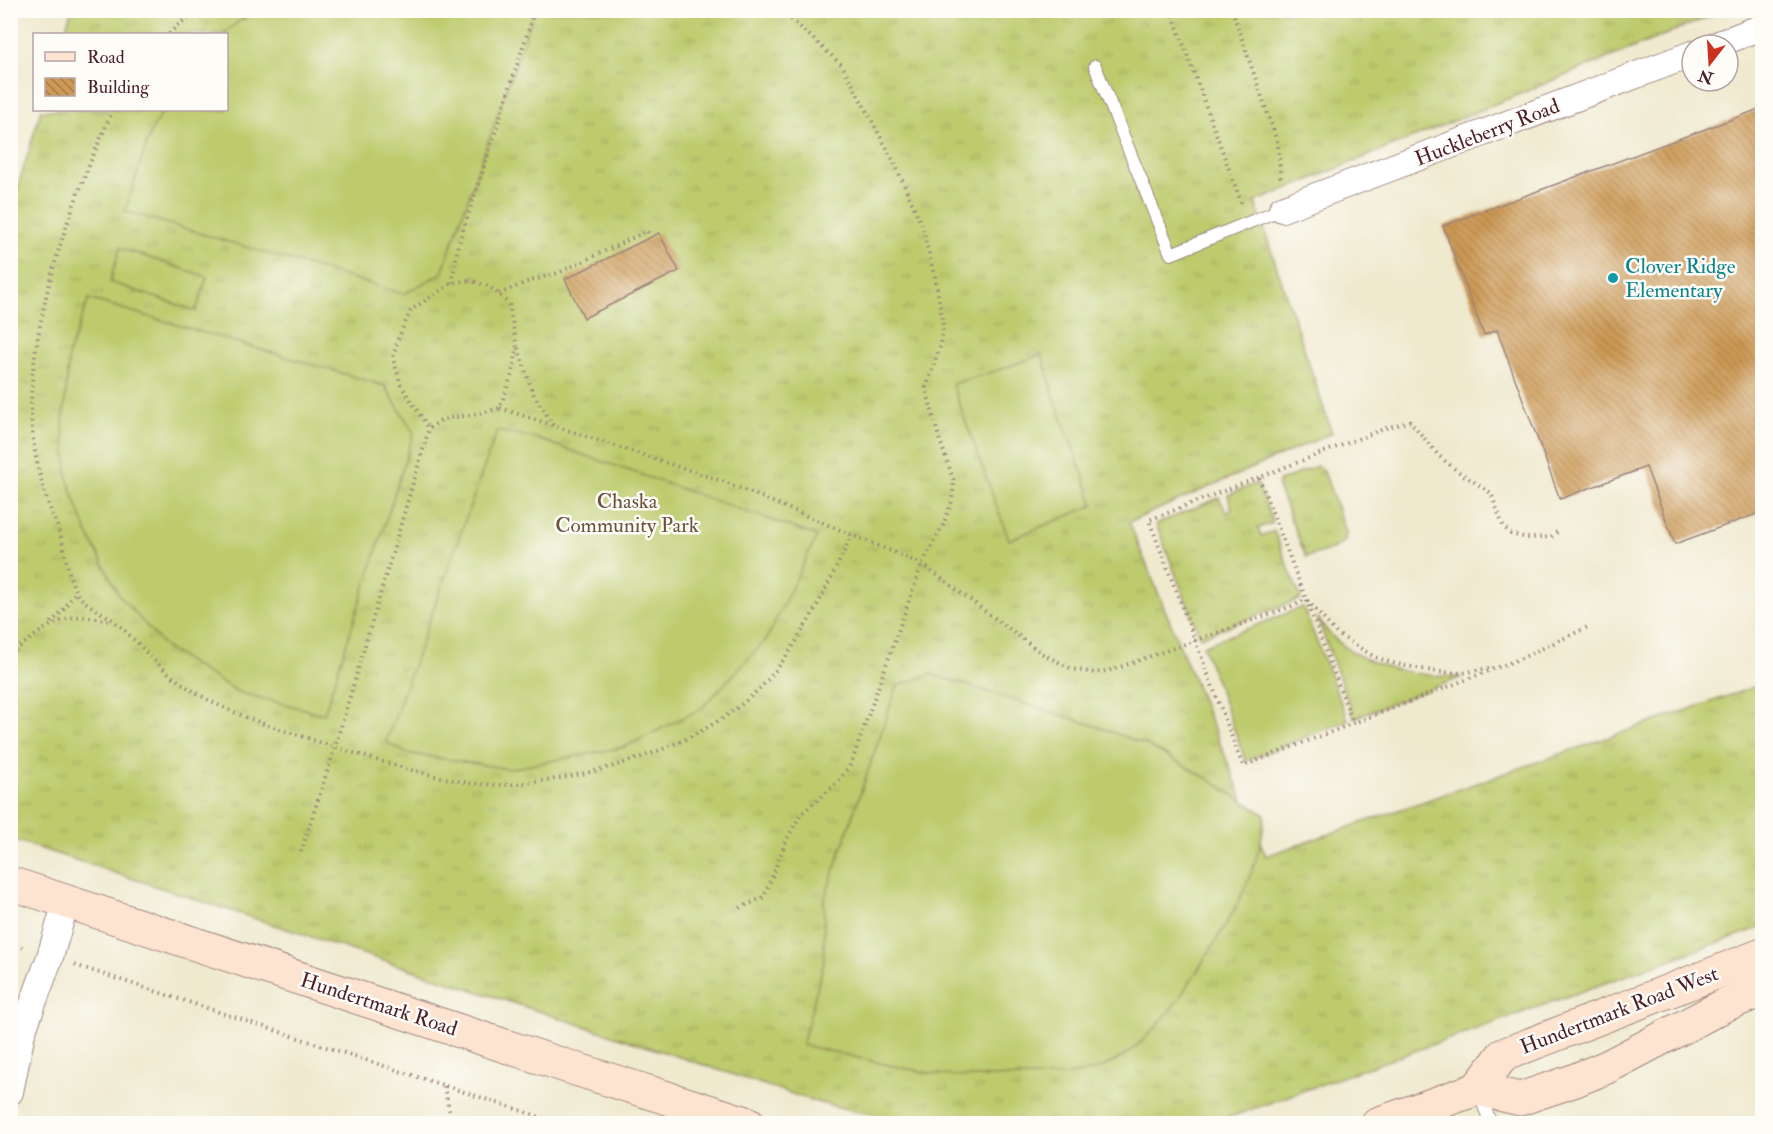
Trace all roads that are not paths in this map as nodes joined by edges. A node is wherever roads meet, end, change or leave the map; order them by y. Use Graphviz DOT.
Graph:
graph roads {
  1 [pos="1762,27"];
  2 [pos="1740,36"];
  3 [pos="1680,59"];
  4 [pos="1095,66"];
  5 [pos="1282,209"];
  6 [pos="10,883"];
  7 [pos="66,902"];
  8 [pos="1762,955"];
  9 [pos="1762,990"];
  10 [pos="1477,1089"];
  11 [pos="10,1092"];
  12 [pos="749,1124"];
  13 [pos="1377,1124"];
  14 [pos="1491,1124"];
  1 -- 2 [label="street"];
  3 -- 5 [label="street, Huckleberry Road"];
  4 -- 5 [label="lane"];
  6 -- 7 [label="street, Hundertmark Road"];
  7 -- 11 [label="street"];
  7 -- 12 [label="street, Hundertmark Road"];
  8 -- 10 [label="street, Hundertmark Road West"];
  9 -- 10 [label="street, Hundertmark Road West"];
  10 -- 13 [label="street"];
  10 -- 14 [label="lane"];
}
